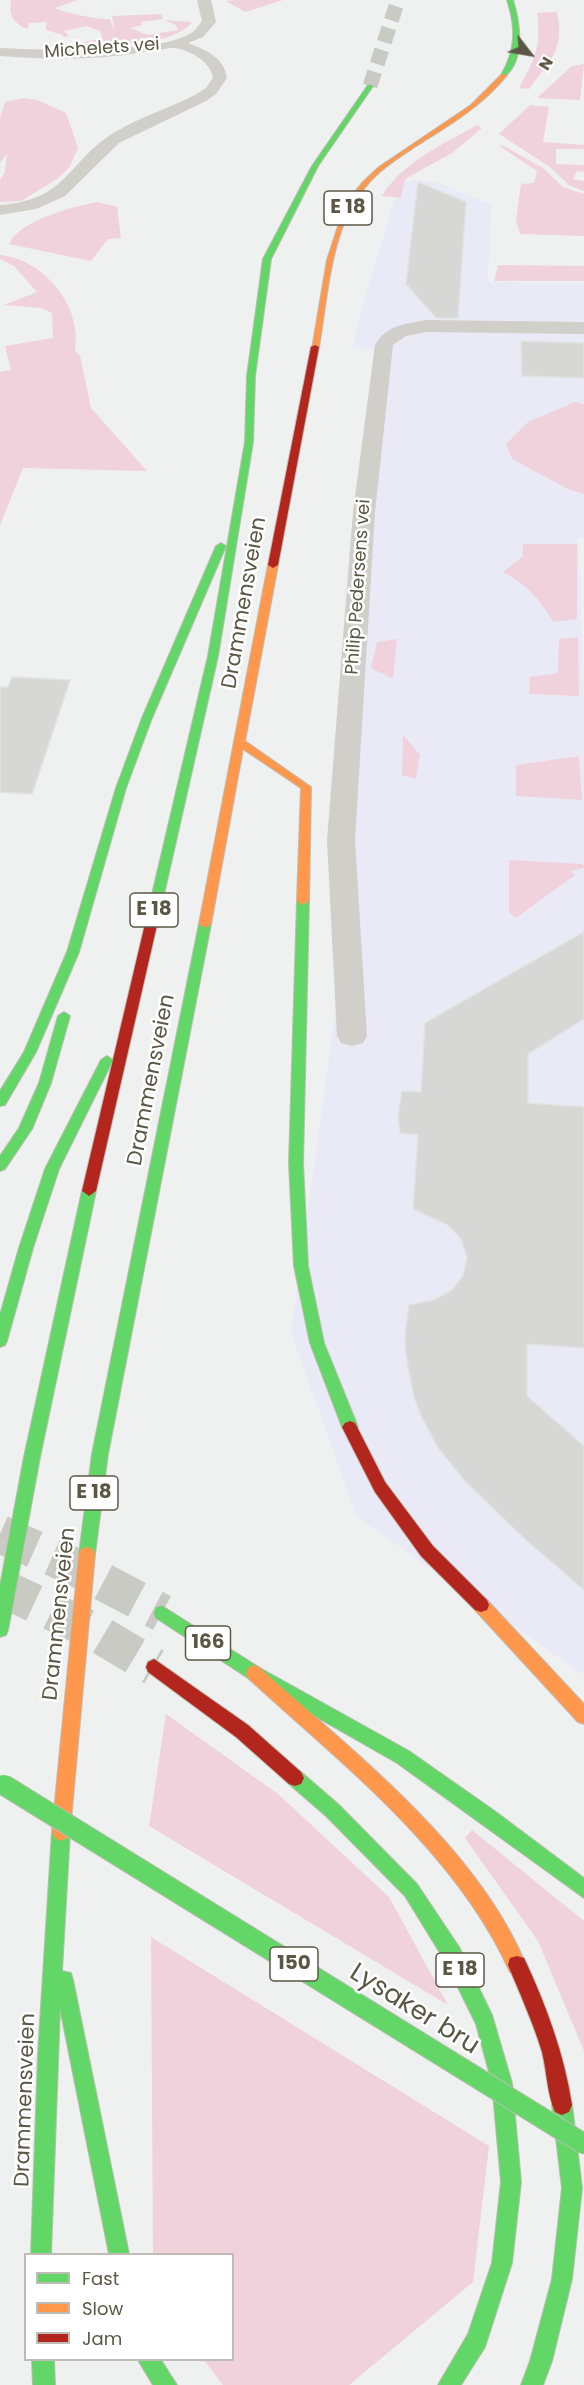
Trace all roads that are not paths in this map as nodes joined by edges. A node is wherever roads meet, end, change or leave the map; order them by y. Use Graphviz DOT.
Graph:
graph roads {
  1 [pos="204,0"];
  2 [pos="510,0"];
  3 [pos="176,43"];
  4 [pos="0,52"];
  5 [pos="370,86"];
  6 [pos="0,210"];
  7 [pos="584,328"];
  8 [pos="237,513"];
  9 [pos="241,743"];
  10 [pos="73,952"];
  11 [pos="130,1013"];
  12 [pos="352,1036"];
  13 [pos="0,1102"];
  14 [pos="0,1166"];
  15 [pos="0,1341"];
  16 [pos="162,1613"];
  17 [pos="0,1630"];
  18 [pos="154,1667"];
  19 [pos="254,1673"];
  20 [pos="584,1716"];
  21 [pos="1,1783"];
  22 [pos="584,1889"];
  23 [pos="55,1935"];
  24 [pos="584,2144"];
  25 [pos="41,2253"];
  26 [pos="119,2253"];
  27 [pos="43,2361"];
  28 [pos="150,2361"];
  29 [pos="44,2385"];
  30 [pos="166,2385"];
  31 [pos="449,2385"];
  32 [pos="532,2385"];
  1 -- 3 [label="street, Michelets vei"];
  2 -- 9 [label="highway, Drammensveien / E 18"];
  3 -- 4 [label="street, Michelets vei"];
  3 -- 6 [label="street"];
  5 -- 8 [label="highway, Drammensveien / E 18"];
  7 -- 12 [label="street, Philip Pedersens vei"];
  8 -- 10 [label="highway, E 18"];
  8 -- 11 [label="highway, Drammensveien / E 18"];
  9 -- 20 [label="highway"];
  9 -- 23 [label="highway, Drammensveien / E 18"];
  10 -- 13 [label="highway, E 18"];
  10 -- 14 [label="highway, E 18"];
  11 -- 15 [label="highway, E 18"];
  11 -- 17 [label="highway, Drammensveien / E 18"];
  16 -- 19 [label="highway, 166"];
  18 -- 31 [label="highway, E 18"];
  19 -- 22 [label="highway"];
  19 -- 32 [label="highway, E 18"];
  21 -- 24 [label="highway, Lysaker bru / 150, bridge"];
  23 -- 25 [label="highway, Drammensveien / E 18"];
  23 -- 26 [label="highway, E 18"];
  27 -- 29 [label="highway"];
  28 -- 30 [label="highway"];
}
